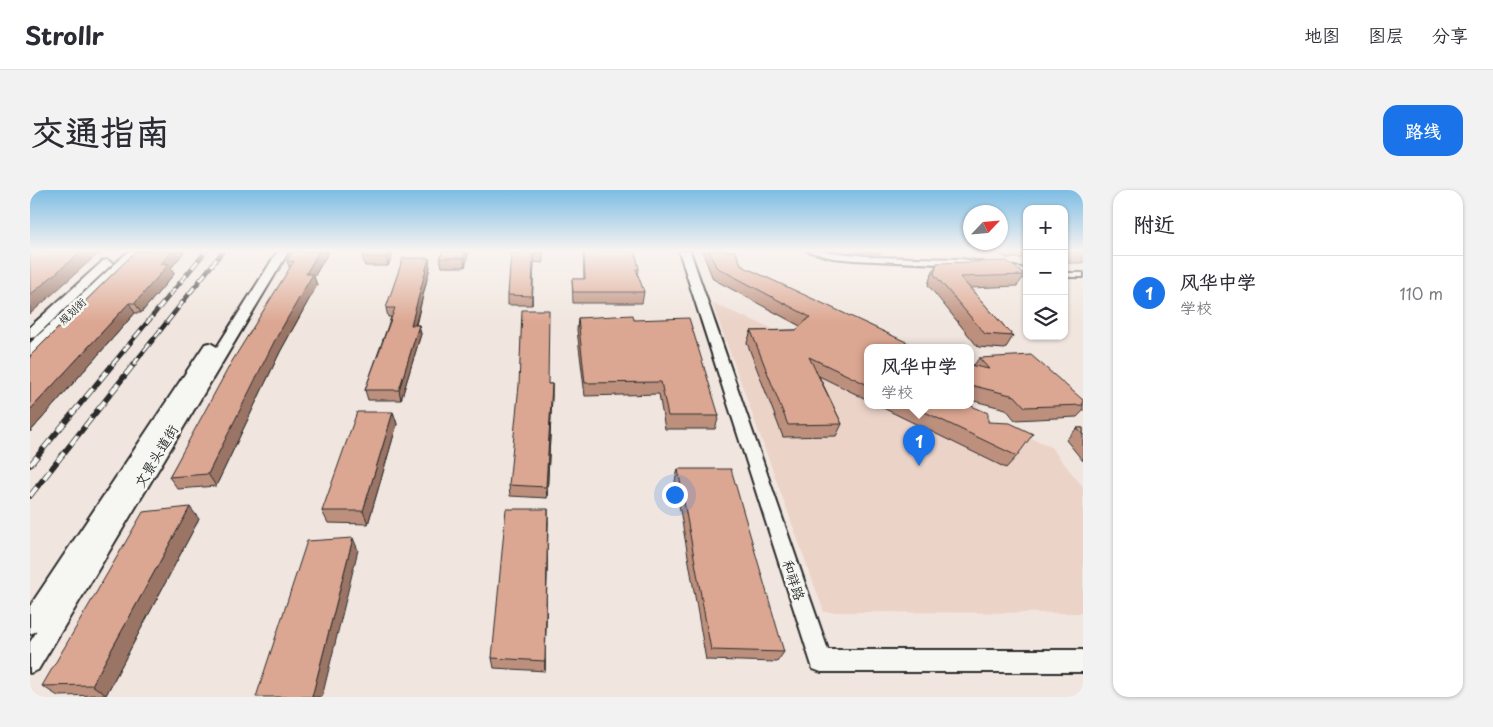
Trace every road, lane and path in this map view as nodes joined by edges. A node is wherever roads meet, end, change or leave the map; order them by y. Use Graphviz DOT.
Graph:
graph roads {
  1 [pos="94,275"];
  2 [pos="110,275"];
  3 [pos="257,275"];
  4 [pos="268,275"];
  5 [pos="692,275"];
  6 [pos="1068,275"];
  7 [pos="1083,275"];
  8 [pos="30,334"];
  9 [pos="30,351"];
  10 [pos="30,624"];
  11 [pos="1083,661"];
  12 [pos="30,662"];
  1 -- 8 [label="main road, 规划街"];
  2 -- 9 [label="main road, 规划街"];
  3 -- 10 [label="main road, 文景头道街"];
  4 -- 12 [label="main road, 文景头道街"];
  5 -- 11 [label="main road, 和祥路"];
  6 -- 7 [label="street"];
}
